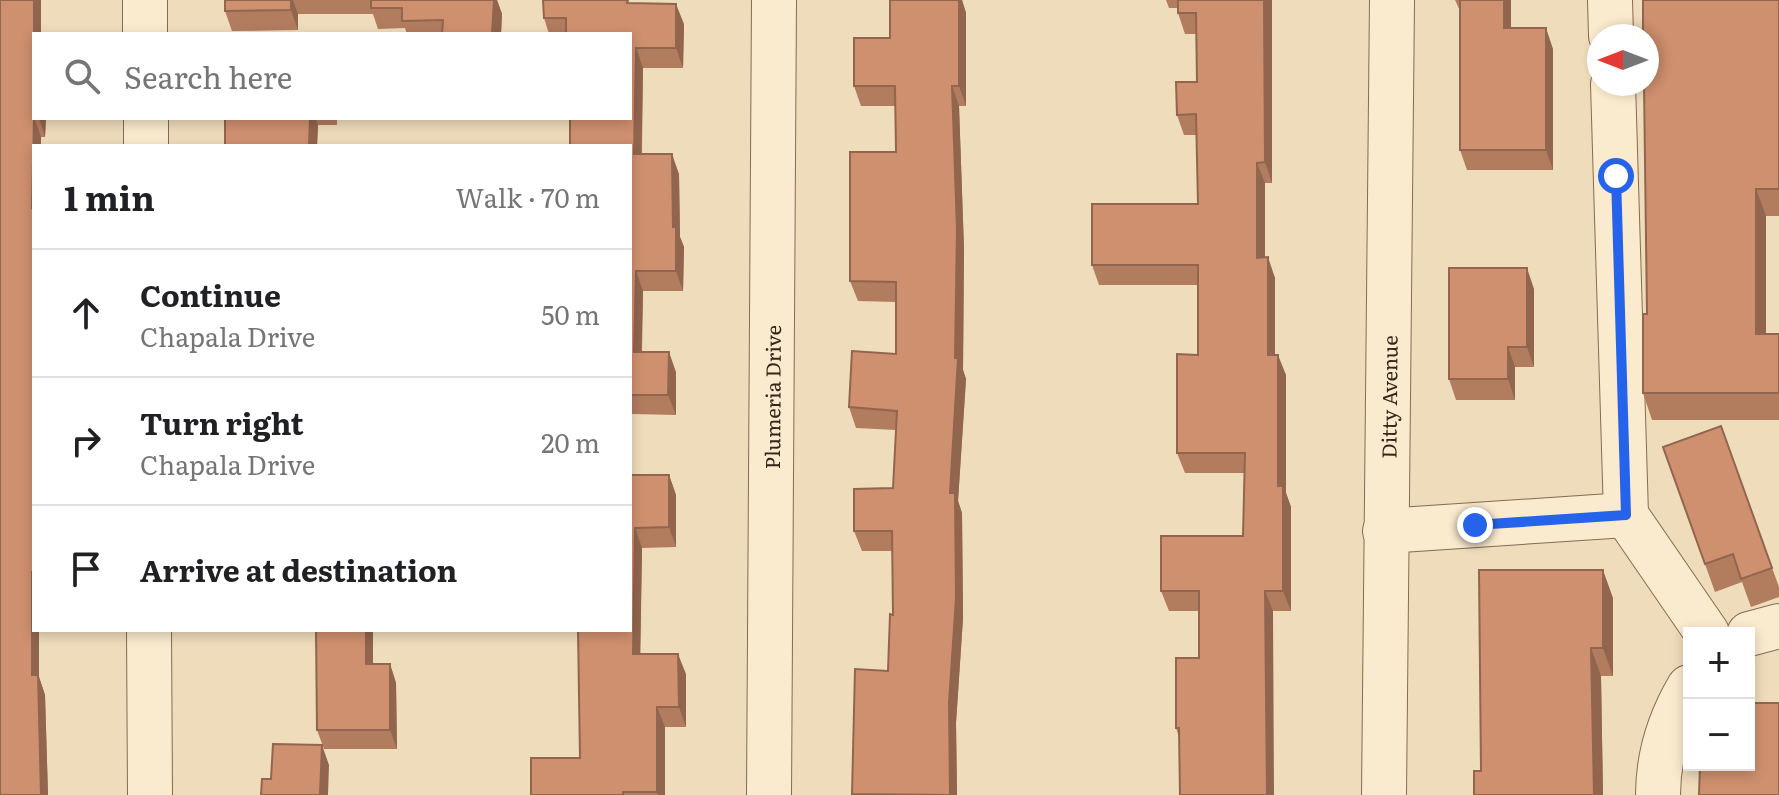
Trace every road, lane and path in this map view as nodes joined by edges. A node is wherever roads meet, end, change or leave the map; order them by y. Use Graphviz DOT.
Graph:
graph roads {
  1 [pos="145,0"];
  2 [pos="774,0"];
  3 [pos="1392,0"];
  4 [pos="1610,0"];
  5 [pos="1611,24"];
  6 [pos="145,32"];
  7 [pos="1613,96"];
  8 [pos="146,120"];
  9 [pos="146,144"];
  10 [pos="1626,515"];
  11 [pos="1385,531"];
  12 [pos="1779,626"];
  13 [pos="1703,627"];
  14 [pos="149,632"];
  15 [pos="1755,632"];
  16 [pos="1683,697"];
  17 [pos="150,795"];
  18 [pos="769,795"];
  19 [pos="1384,795"];
  20 [pos="1658,795"];
  1 -- 6 [label="street"];
  2 -- 18 [label="street, Plumeria Drive"];
  3 -- 11 [label="street, Ditty Avenue"];
  4 -- 5 [label="street"];
  7 -- 10 [label="street"];
  8 -- 9 [label="street"];
  10 -- 11 [label="street"];
  10 -- 13 [label="street"];
  11 -- 19 [label="street, Ditty Avenue"];
  12 -- 15 [label="street"];
  14 -- 17 [label="street"];
  16 -- 20 [label="street"];
}
